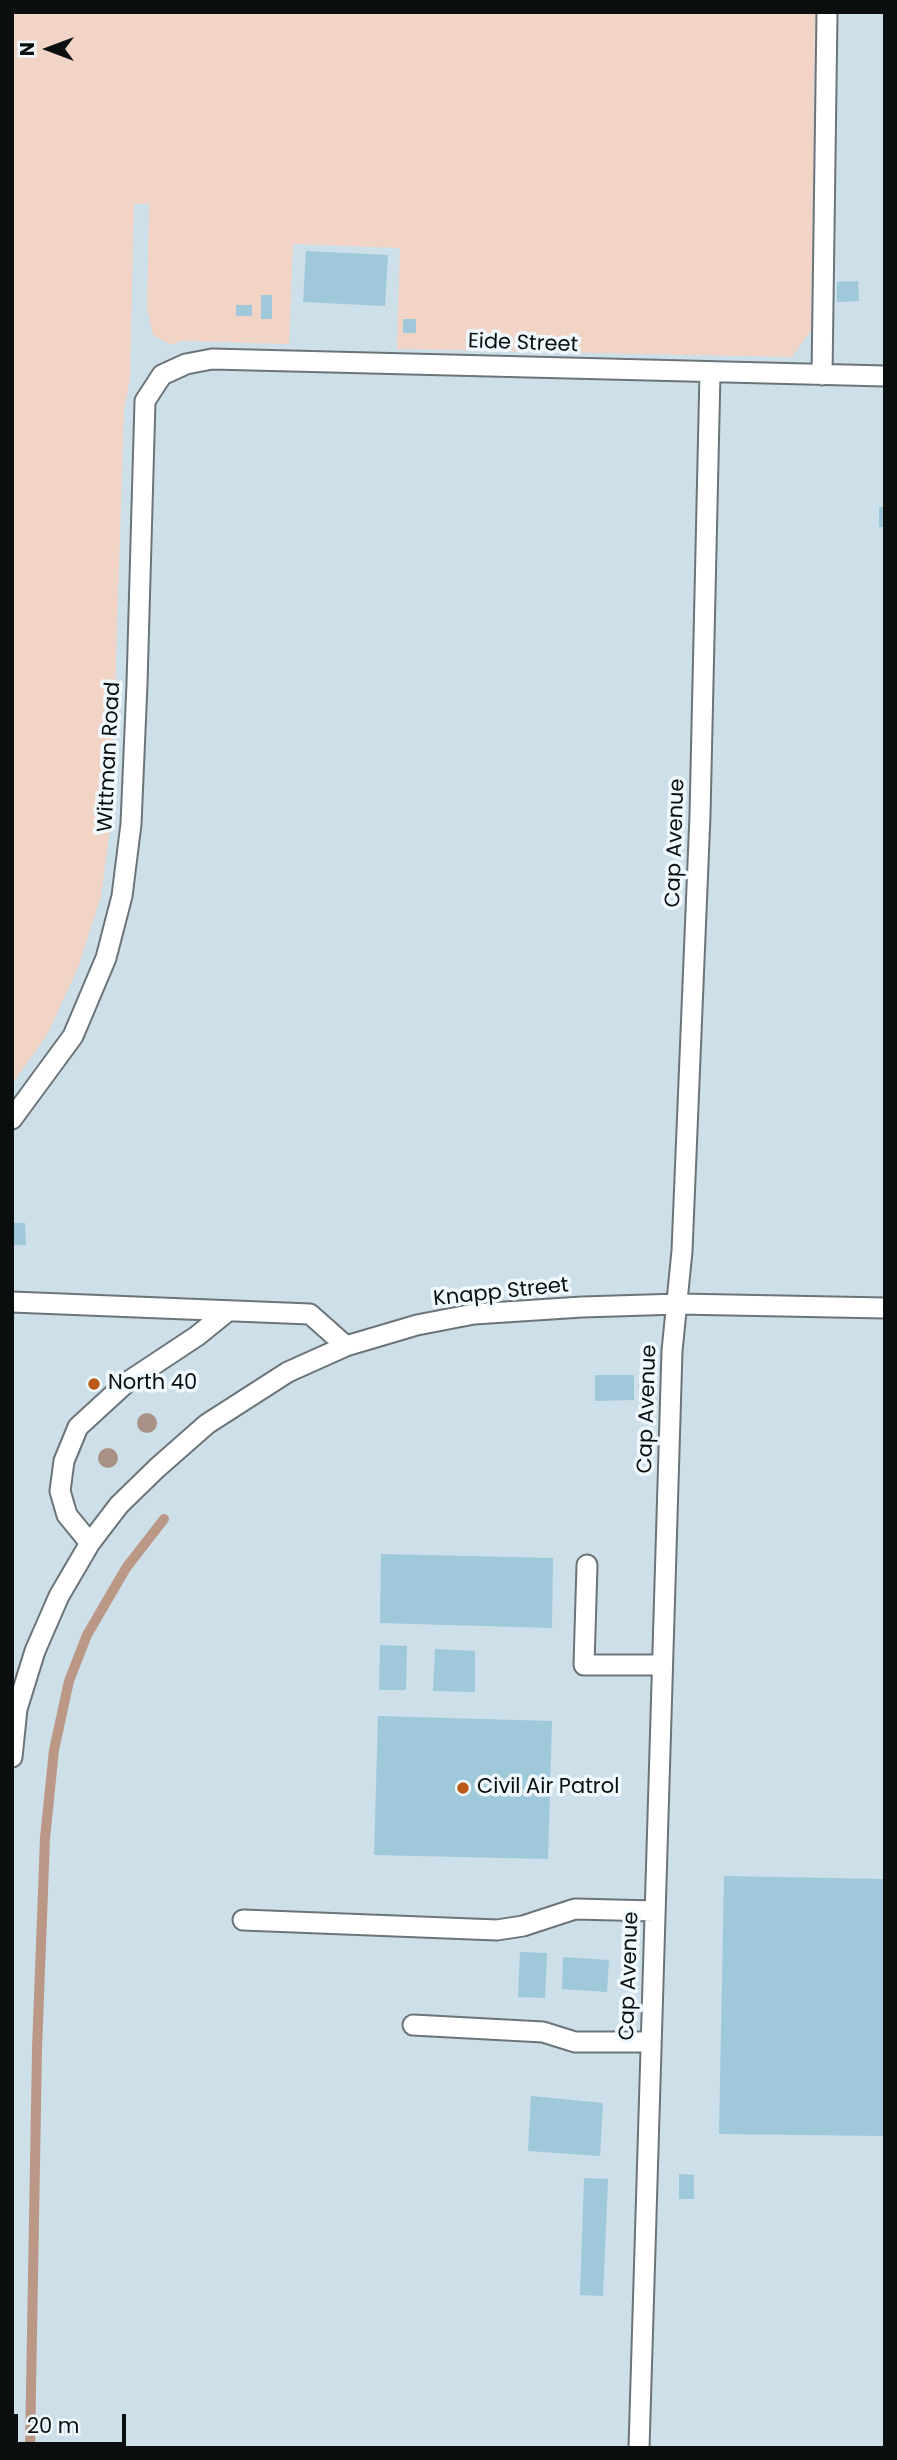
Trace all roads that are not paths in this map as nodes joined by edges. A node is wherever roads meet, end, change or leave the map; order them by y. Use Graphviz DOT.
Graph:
graph roads {
  1 [pos="827,12"];
  2 [pos="710,373"];
  3 [pos="162,374"];
  4 [pos="822,375"];
  5 [pos="885,376"];
  6 [pos="12,1119"];
  7 [pos="12,1302"];
  8 [pos="679,1304"];
  9 [pos="885,1308"];
  10 [pos="228,1311"];
  11 [pos="346,1346"];
  12 [pos="90,1543"];
  13 [pos="587,1565"];
  14 [pos="662,1665"];
  15 [pos="12,1757"];
  16 [pos="655,1911"];
  17 [pos="243,1920"];
  18 [pos="413,2025"];
  19 [pos="650,2042"];
  20 [pos="639,2448"];
  1 -- 4 [label="lane"];
  2 -- 3 [label="lane, Eide Street"];
  2 -- 4 [label="lane, Eide Street"];
  2 -- 8 [label="lane, Cap Avenue"];
  3 -- 6 [label="lane, Wittman Road"];
  4 -- 5 [label="lane, Eide Street"];
  7 -- 10 [label="lane"];
  8 -- 9 [label="lane, Knapp Street"];
  8 -- 11 [label="lane, Knapp Street"];
  8 -- 14 [label="lane, Cap Avenue"];
  10 -- 11 [label="lane"];
  10 -- 12 [label="lane"];
  11 -- 12 [label="lane, Knapp Street"];
  12 -- 15 [label="lane, Knapp Street"];
  13 -- 14 [label="lane"];
  14 -- 16 [label="lane, Cap Avenue"];
  16 -- 17 [label="lane"];
  16 -- 19 [label="lane, Cap Avenue"];
  18 -- 19 [label="lane"];
  19 -- 20 [label="lane, Cap Avenue"];
}
